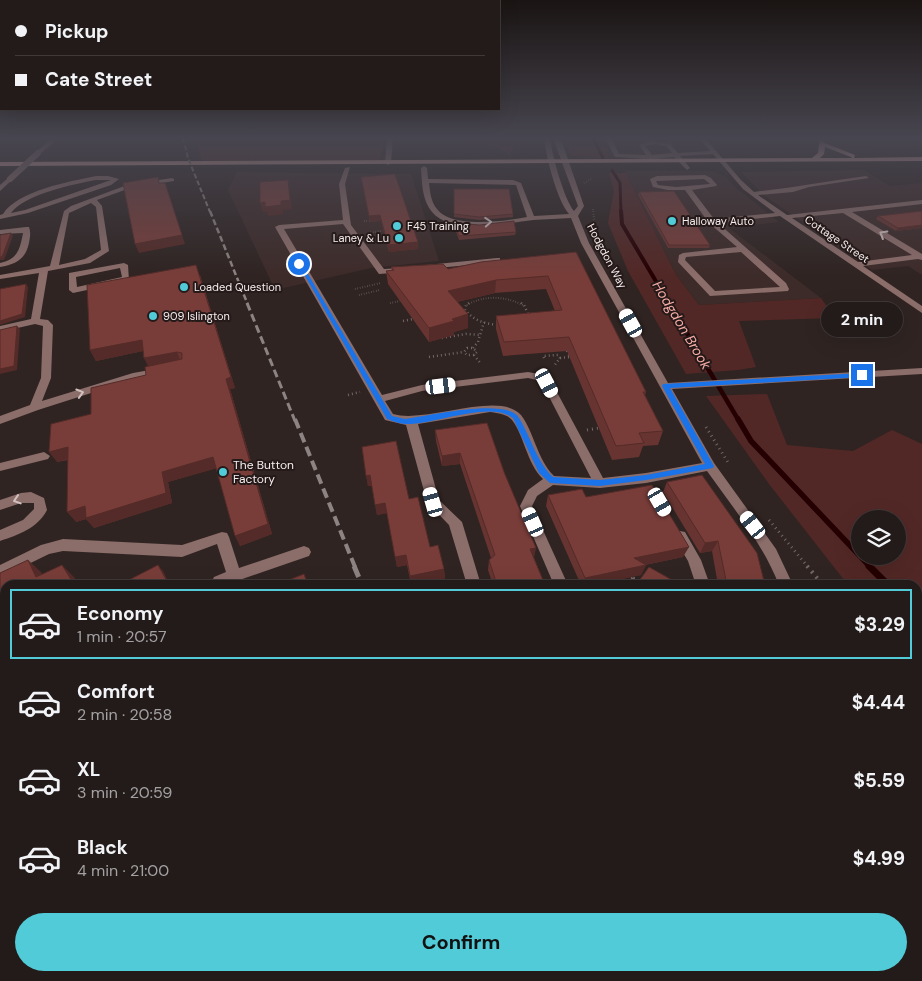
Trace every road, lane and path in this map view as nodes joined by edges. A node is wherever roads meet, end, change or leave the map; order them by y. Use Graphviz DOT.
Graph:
graph roads {
  1 [pos="72,184"];
  2 [pos="109,184"];
  3 [pos="145,184"];
  4 [pos="342,184"];
  5 [pos="426,184"];
  6 [pos="519,184"];
  7 [pos="558,184"];
  8 [pos="573,184"];
  9 [pos="584,184"];
  10 [pos="655,184"];
  11 [pos="714,184"];
  12 [pos="742,184"];
  13 [pos="810,184"];
  14 [pos="687,188"];
  15 [pos="586,191"];
  16 [pos="752,194"];
  17 [pos="92,200"];
  18 [pos="922,202"];
  19 [pos="591,206"];
  20 [pos="844,210"];
  21 [pos="574,216"];
  22 [pos="783,216"];
  23 [pos="3,217"];
  24 [pos="531,218"];
  25 [pos="364,221"];
  26 [pos="370,221"];
  27 [pos="712,221"];
  28 [pos="346,222"];
  29 [pos="383,231"];
  30 [pos="0,232"];
  31 [pos="370,233"];
  32 [pos="596,236"];
  33 [pos="743,249"];
  34 [pos="590,251"];
  35 [pos="577,252"];
  36 [pos="921,257"];
  37 [pos="508,259"];
  38 [pos="84,262"];
  39 [pos="0,265"];
  40 [pos="856,265"];
  41 [pos="418,268"];
  42 [pos="49,269"];
  43 [pos="408,269"];
  44 [pos="85,272"];
  45 [pos="0,277"];
  46 [pos="375,284"];
  47 [pos="354,289"];
  48 [pos="380,290"];
  49 [pos="359,295"];
  50 [pos="400,301"];
  51 [pos="390,303"];
  52 [pos="922,310"];
  53 [pos="528,314"];
  54 [pos="536,315"];
  55 [pos="526,317"];
  56 [pos="413,319"];
  57 [pos="35,321"];
  58 [pos="402,321"];
  59 [pos="484,322"];
  60 [pos="504,325"];
  61 [pos="0,329"];
  62 [pos="480,335"];
  63 [pos="442,338"];
  64 [pos="473,348"];
  65 [pos="566,348"];
  66 [pos="554,349"];
  67 [pos="464,352"];
  68 [pos="556,355"];
  69 [pos="474,356"];
  70 [pos="429,357"];
  71 [pos="544,358"];
  72 [pos="560,358"];
  73 [pos="480,364"];
  74 [pos="554,366"];
  75 [pos="172,369"];
  76 [pos="922,371"];
  77 [pos="666,386"];
  78 [pos="362,391"];
  79 [pos="348,395"];
  80 [pos="378,400"];
  81 [pos="34,407"];
  82 [pos="0,420"];
  83 [pos="411,421"];
  84 [pos="705,424"];
  85 [pos="599,428"];
  86 [pos="587,430"];
  87 [pos="44,456"];
  88 [pos="710,466"];
  89 [pos="0,467"];
  90 [pos="733,472"];
  91 [pos="550,480"];
  92 [pos="600,483"];
  93 [pos="0,505"];
  94 [pos="768,519"];
  95 [pos="675,528"];
  96 [pos="0,536"];
  97 [pos="304,552"];
  98 [pos="628,570"];
  99 [pos="0,572"];
  100 [pos="234,576"];
  101 [pos="224,580"];
  102 [pos="472,580"];
  103 [pos="559,580"];
  104 [pos="632,580"];
  105 [pos="701,580"];
  106 [pos="784,580"];
  107 [pos="819,580"];
  1 -- 23 [label="street"];
  2 -- 23 [label="street"];
  3 -- 17 [label="street"];
  4 -- 28 [label="street"];
  5 -- 24 [label="street, one-way"];
  6 -- 24 [label="street"];
  7 -- 21 [label="street, Hodgdon Way"];
  8 -- 21 [label="street, Hodgdon Way"];
  9 -- 15 [label="path"];
  10 -- 14 [label="street"];
  11 -- 14 [label="street"];
  12 -- 16 [label="street, Cottage Street"];
  13 -- 16 [label="street"];
  14 -- 27 [label="street"];
  16 -- 22 [label="street, Cottage Street"];
  17 -- 38 [label="street"];
  17 -- 42 [label="street"];
  18 -- 20 [label="street"];
  19 -- 32 [label="path"];
  20 -- 22 [label="street"];
  36 -- 20 [label="street, one-way"];
  21 -- 24 [label="street"];
  21 -- 34 [label="street, Hodgdon Way"];
  22 -- 27 [label="street"];
  22 -- 40 [label="street, Cottage Street"];
  25 -- 26 [label="path"];
  27 -- 33 [label="street"];
  28 -- 43 [label="street"];
  28 -- 80 [label="street"];
  29 -- 31 [label="path"];
  30 -- 39 [label="street"];
  33 -- 33 [label="street"];
  34 -- 35 [label="street"];
  34 -- 77 [label="street, Hodgdon Way"];
  36 -- 40 [label="street"];
  37 -- 41 [label="street"];
  38 -- 42 [label="street"];
  38 -- 44 [label="street"];
  40 -- 52 [label="street, Cottage Street"];
  42 -- 45 [label="street"];
  42 -- 57 [label="street"];
  44 -- 44 [label="street"];
  46 -- 47 [label="path"];
  48 -- 49 [label="path"];
  50 -- 51 [label="path"];
  53 -- 54 [label="path"];
  53 -- 55 [label="path"];
  53 -- 59 [label="path"];
  56 -- 58 [label="path"];
  57 -- 61 [label="street"];
  57 -- 81 [label="street"];
  59 -- 60 [label="path"];
  59 -- 62 [label="path"];
  62 -- 63 [label="path"];
  62 -- 64 [label="path"];
  64 -- 67 [label="path"];
  64 -- 69 [label="path"];
  65 -- 72 [label="path"];
  66 -- 68 [label="path"];
  67 -- 69 [label="path"];
  67 -- 70 [label="path"];
  68 -- 71 [label="path"];
  68 -- 72 [label="path"];
  69 -- 73 [label="path"];
  72 -- 74 [label="path"];
  81 -- 75 [label="street, one-way"];
  76 -- 77 [label="street"];
  77 -- 88 [label="street, Hodgdon Way"];
  78 -- 79 [label="path"];
  80 -- 83 [label="street"];
  80 -- 92 [label="street"];
  81 -- 82 [label="street"];
  83 -- 91 [label="street"];
  83 -- 102 [label="street"];
  84 -- 90 [label="path"];
  85 -- 86 [label="path"];
  87 -- 89 [label="street"];
  88 -- 92 [label="street"];
  88 -- 106 [label="street, Hodgdon Way"];
  91 -- 92 [label="street"];
  91 -- 103 [label="street"];
  96 -- 93 [label="street, one-way"];
  94 -- 107 [label="path"];
  95 -- 105 [label="street"];
  97 -- 100 [label="street"];
  98 -- 104 [label="path"];
  99 -- 100 [label="street"];
  100 -- 101 [label="street"];
}
